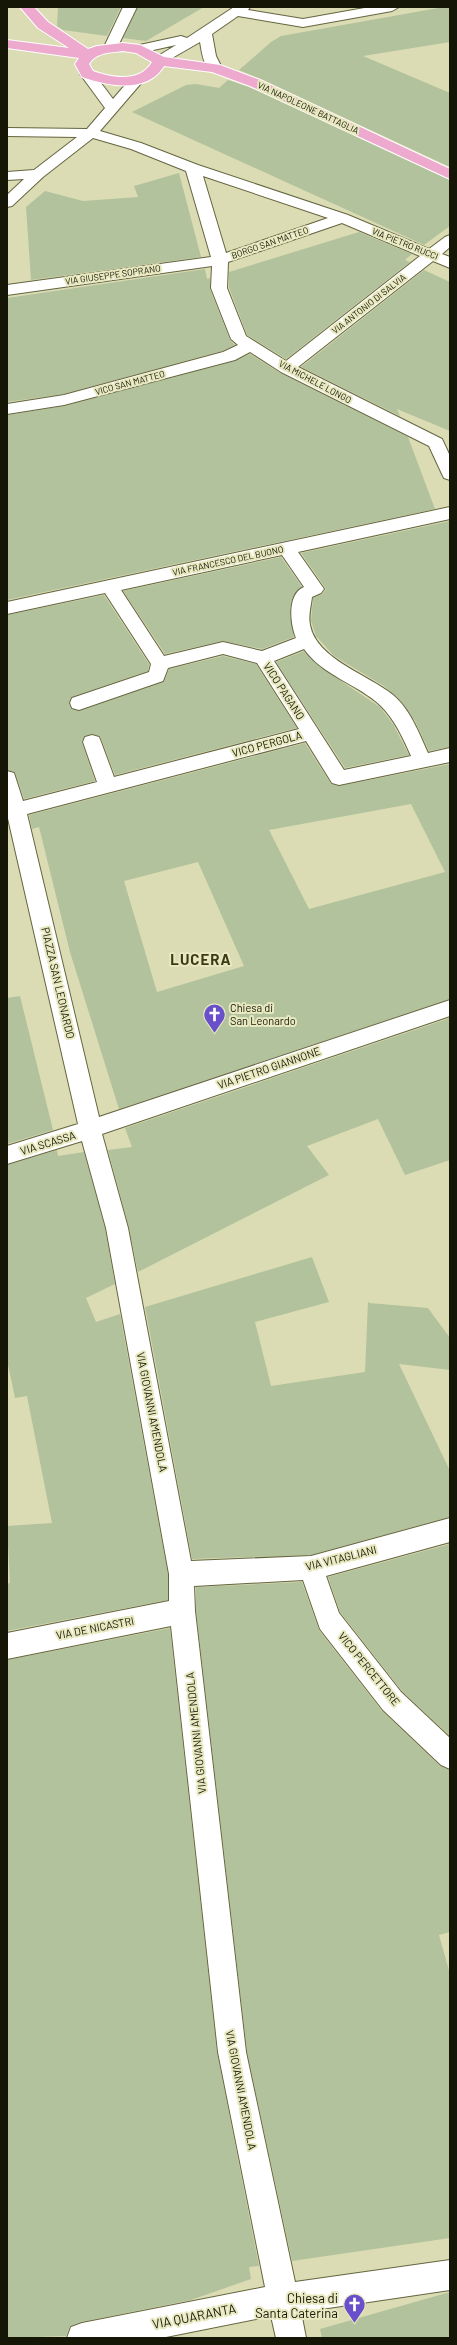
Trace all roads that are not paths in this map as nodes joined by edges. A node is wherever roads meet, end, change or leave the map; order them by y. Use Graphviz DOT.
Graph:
graph roads {
  1 [pos="27,7"];
  2 [pos="130,7"];
  3 [pos="299,7"];
  4 [pos="392,7"];
  5 [pos="240,10"];
  6 [pos="273,19"];
  7 [pos="205,33"];
  8 [pos="7,44"];
  9 [pos="111,47"];
  10 [pos="140,49"];
  11 [pos="88,55"];
  12 [pos="160,60"];
  13 [pos="215,68"];
  14 [pos="87,74"];
  15 [pos="136,81"];
  16 [pos="113,108"];
  17 [pos="7,132"];
  18 [pos="92,133"];
  19 [pos="193,168"];
  20 [pos="38,174"];
  21 [pos="450,175"];
  22 [pos="7,176"];
  23 [pos="7,203"];
  24 [pos="342,218"];
  25 [pos="450,240"];
  26 [pos="433,254"];
  27 [pos="220,260"];
  28 [pos="450,263"];
  29 [pos="7,290"];
  30 [pos="250,346"];
  31 [pos="287,368"];
  32 [pos="7,410"];
  33 [pos="448,467"];
  34 [pos="450,513"];
  35 [pos="286,548"];
  36 [pos="110,586"];
  37 [pos="7,608"];
  38 [pos="307,640"];
  39 [pos="263,658"];
  40 [pos="160,664"];
  41 [pos="79,703"];
  42 [pos="311,732"];
  43 [pos="92,742"];
  44 [pos="450,755"];
  45 [pos="422,760"];
  46 [pos="7,778"];
  47 [pos="108,786"];
  48 [pos="16,810"];
  49 [pos="15,839"];
  50 [pos="450,1008"];
  51 [pos="90,1130"];
  52 [pos="7,1155"];
  53 [pos="450,1530"];
  54 [pos="311,1568"];
  55 [pos="181,1574"];
  56 [pos="182,1611"];
  57 [pos="7,1646"];
  58 [pos="450,1756"];
  59 [pos="450,2275"];
  60 [pos="283,2299"];
  61 [pos="82,2338"];
  62 [pos="291,2338"];
  1 -- 11 [label="main road"];
  2 -- 9 [label="street"];
  3 -- 6 [label="street"];
  4 -- 6 [label="street"];
  5 -- 6 [label="street"];
  5 -- 7 [label="street"];
  7 -- 10 [label="street"];
  7 -- 12 [label="street"];
  7 -- 13 [label="street"];
  8 -- 11 [label="main road"];
  9 -- 10 [label="main road"];
  9 -- 11 [label="main road"];
  10 -- 12 [label="main road"];
  11 -- 14 [label="main road"];
  12 -- 13 [label="main road, VIA NAPOLEONE BATTAGLIA"];
  12 -- 15 [label="main road"];
  13 -- 21 [label="main road, VIA NAPOLEONE BATTAGLIA"];
  14 -- 15 [label="main road"];
  14 -- 16 [label="street"];
  15 -- 16 [label="street"];
  16 -- 18 [label="street"];
  17 -- 18 [label="street"];
  18 -- 19 [label="street"];
  18 -- 20 [label="street"];
  19 -- 24 [label="street"];
  19 -- 27 [label="street, BORGO SAN MATTEO"];
  20 -- 22 [label="street"];
  20 -- 23 [label="street"];
  24 -- 26 [label="street, VIA PIETRO RUCCI"];
  24 -- 27 [label="street, BORGO SAN MATTEO"];
  25 -- 26 [label="street, VIA ANTONIO DI SALVIA"];
  26 -- 28 [label="street, VIA PIETRO RUCCI"];
  26 -- 31 [label="street, VIA ANTONIO DI SALVIA"];
  27 -- 29 [label="street, VIA GIUSEPPE SOPRANO"];
  27 -- 30 [label="street, VIA MICHELE LONGO"];
  30 -- 31 [label="street, VIA MICHELE LONGO"];
  30 -- 32 [label="street, VICO SAN MATTEO"];
  31 -- 33 [label="street, VIA MICHELE LONGO"];
  34 -- 35 [label="street, VIA FRANCESCO DEL BUONO"];
  35 -- 36 [label="street, VIA FRANCESCO DEL BUONO"];
  35 -- 38 [label="street"];
  36 -- 37 [label="street, VIA FRANCESCO DEL BUONO"];
  36 -- 40 [label="street"];
  38 -- 39 [label="street"];
  38 -- 45 [label="street"];
  39 -- 40 [label="street, VICO PAGANO"];
  39 -- 42 [label="street, VICO PAGANO"];
  40 -- 41 [label="street"];
  42 -- 45 [label="street, VICO PERGOLA"];
  42 -- 47 [label="street, VICO PERGOLA"];
  43 -- 47 [label="street"];
  44 -- 45 [label="street, VICO PERGOLA"];
  46 -- 48 [label="street, PIAZZA SAN LEONARDO"];
  47 -- 48 [label="street, VICO PERGOLA"];
  48 -- 49 [label="street, PIAZZA SAN LEONARDO"];
  49 -- 51 [label="street, PIAZZA SAN LEONARDO"];
  50 -- 51 [label="street, VIA PIETRO GIANNONE"];
  51 -- 52 [label="street, VIA SCASSA"];
  51 -- 55 [label="street, VIA GIOVANNI AMENDOLA"];
  53 -- 54 [label="street, VIA VITAGLIANI"];
  54 -- 55 [label="street, VIA VITAGLIANI"];
  54 -- 58 [label="street, VICO PERCETTORE"];
  55 -- 56 [label="street, VIA GIOVANNI AMENDOLA"];
  56 -- 57 [label="street, VIA DE NICASTRI"];
  56 -- 60 [label="street, VIA GIOVANNI AMENDOLA"];
  59 -- 60 [label="street, VIA QUARANTA"];
  60 -- 61 [label="street, VIA QUARANTA"];
  60 -- 62 [label="street, VIA GIOVANNI AMENDOLA"];
}
